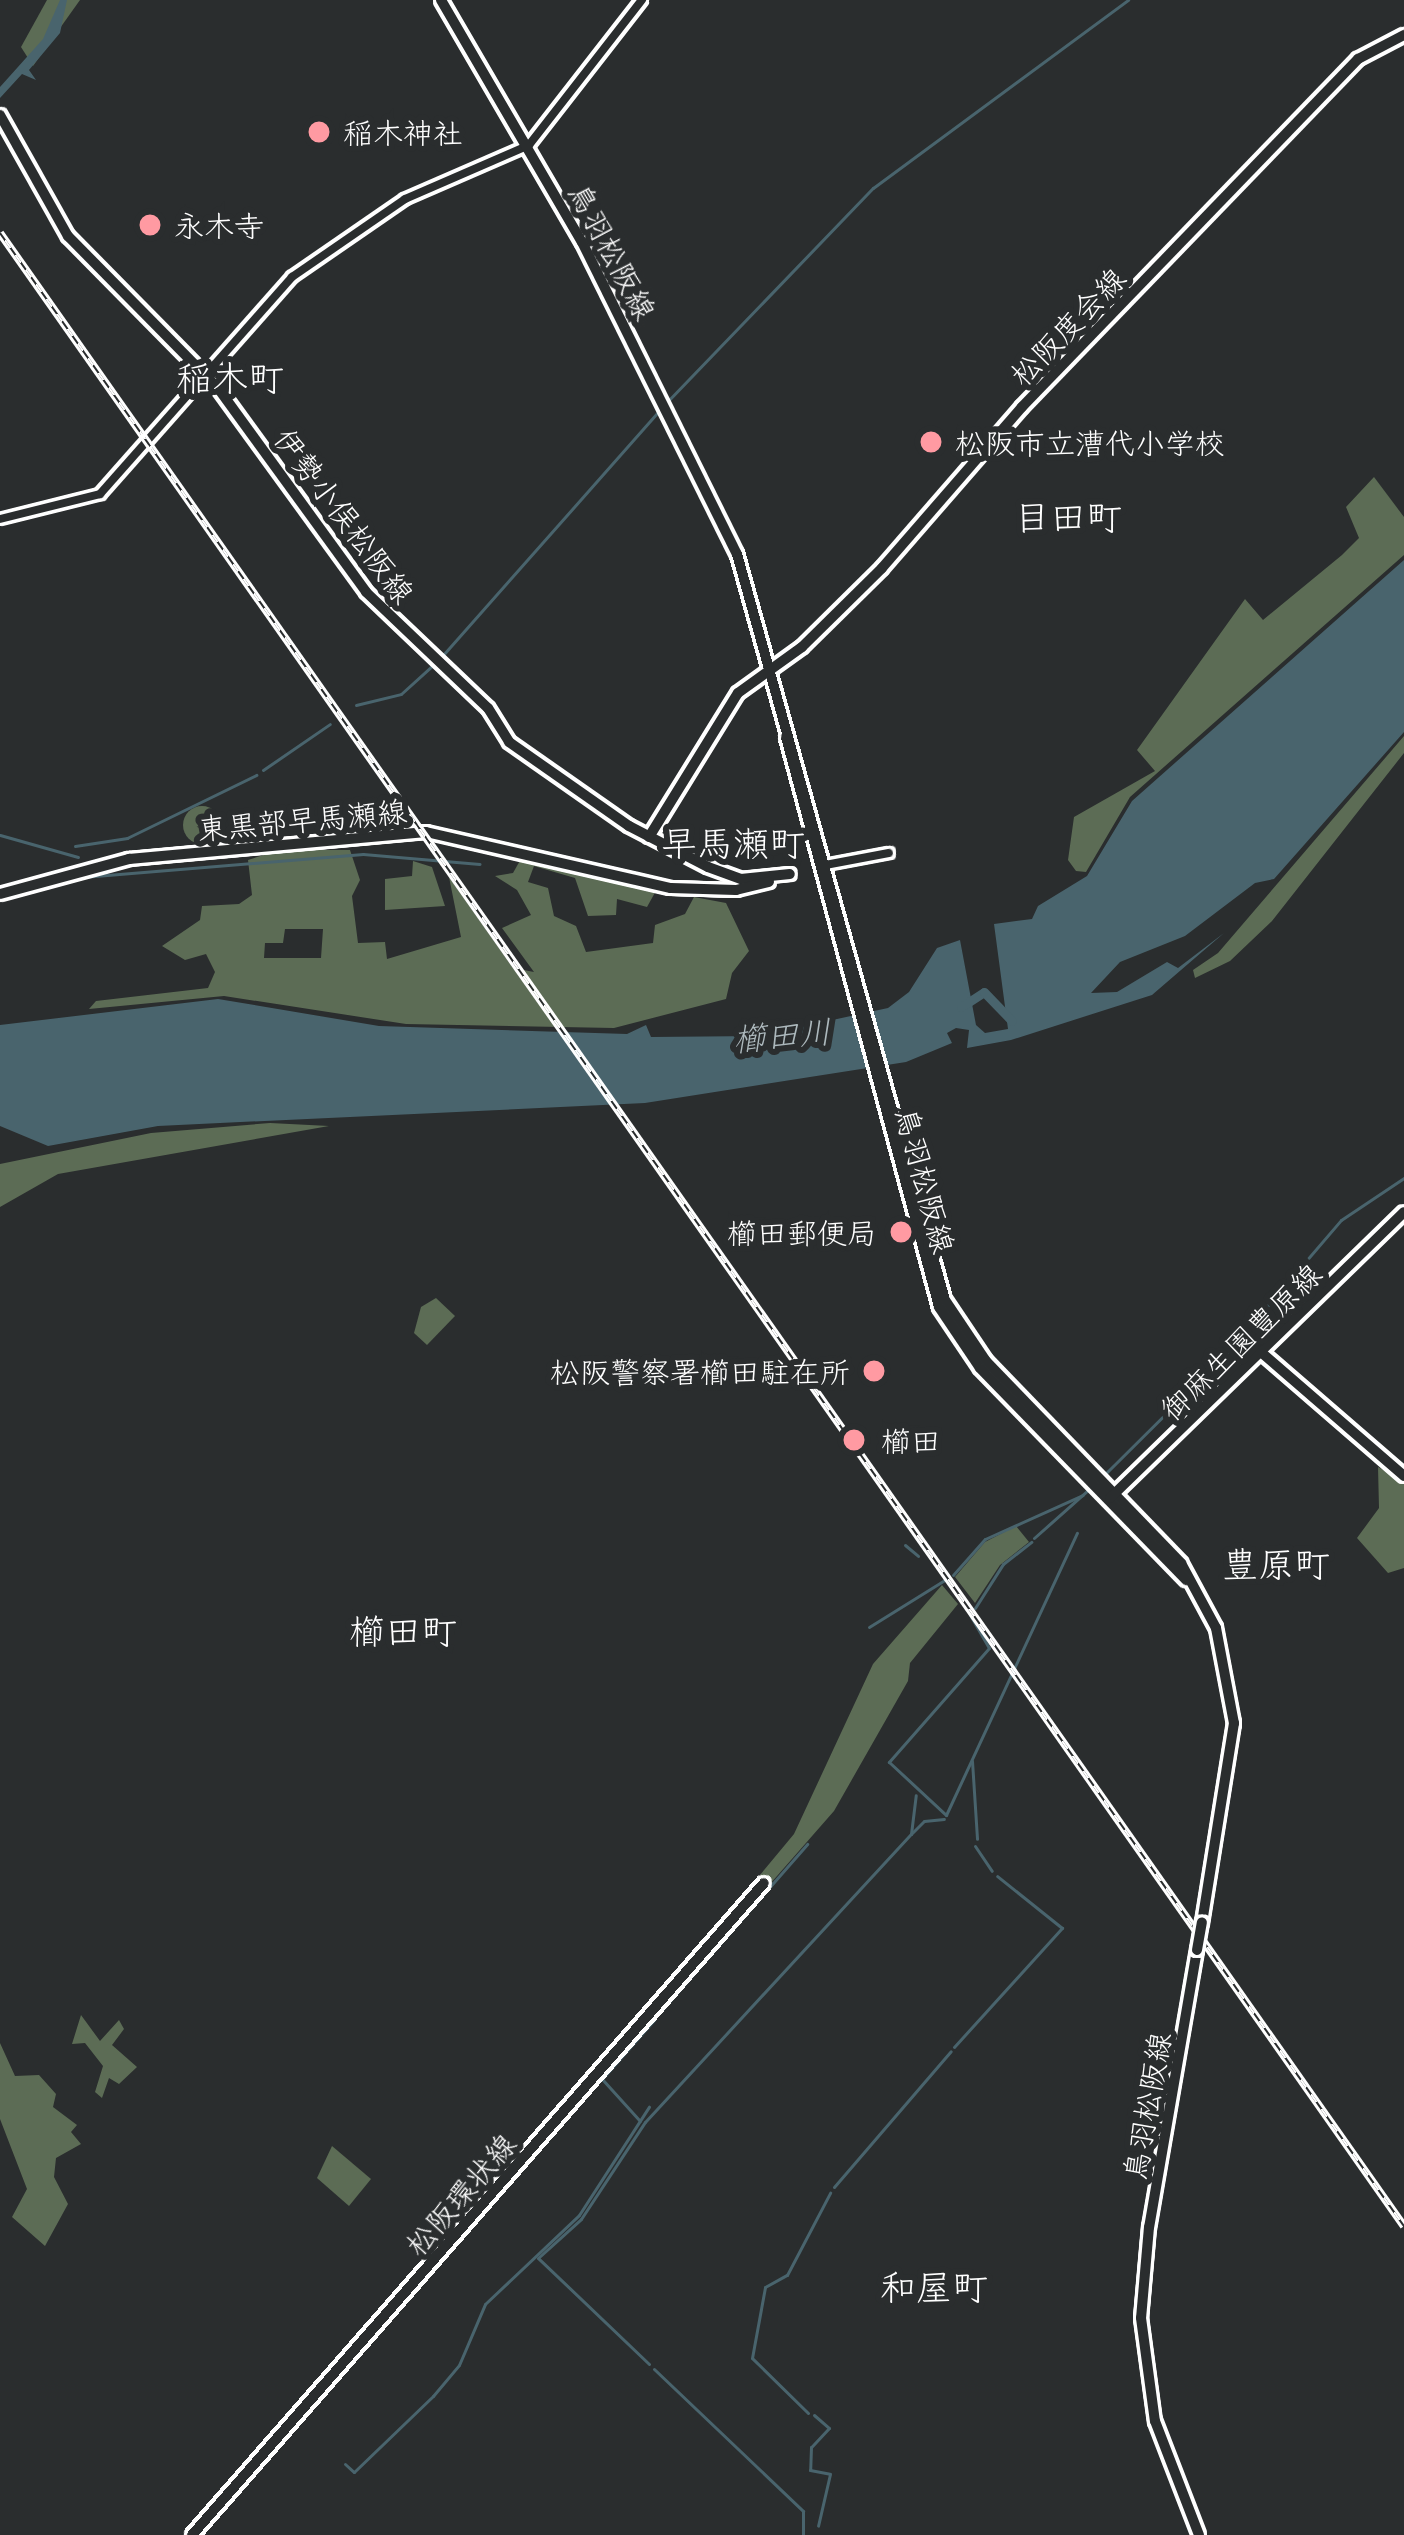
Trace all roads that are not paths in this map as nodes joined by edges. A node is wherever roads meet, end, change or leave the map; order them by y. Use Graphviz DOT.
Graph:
graph roads {
  1 [pos="441,0"];
  2 [pos="642,0"];
  3 [pos="1404,35"];
  4 [pos="0,115"];
  5 [pos="529,145"];
  6 [pos="206,374"];
  7 [pos="0,519"];
  8 [pos="772,669"];
  9 [pos="649,837"];
  10 [pos="889,853"];
  11 [pos="824,869"];
  12 [pos="790,874"];
  13 [pos="0,894"];
  14 [pos="1404,1212"];
  15 [pos="1262,1353"];
  16 [pos="1404,1476"];
  17 [pos="1111,1497"];
  18 [pos="764,1883"];
  19 [pos="192,2535"];
  20 [pos="1199,2535"];
  1 -- 5 [label="main road, 鳥羽松阪線"];
  2 -- 5 [label="street"];
  3 -- 8 [label="main road, 松阪度会線"];
  4 -- 6 [label="main road, 伊勢小俣松阪線"];
  5 -- 6 [label="street"];
  5 -- 8 [label="main road, 鳥羽松阪線"];
  6 -- 7 [label="street"];
  6 -- 9 [label="main road, 伊勢小俣松阪線"];
  8 -- 9 [label="main road, 松阪度会線"];
  8 -- 11 [label="main road, 鳥羽松阪線"];
  9 -- 12 [label="main road, 伊勢小俣松阪線"];
  10 -- 11 [label="street"];
  11 -- 12 [label="main road, 東黒部早馬瀬線"];
  11 -- 17 [label="main road, 鳥羽松阪線"];
  12 -- 13 [label="main road, 東黒部早馬瀬線"];
  14 -- 15 [label="main road, 御麻生園豊原線"];
  15 -- 16 [label="main road"];
  15 -- 17 [label="main road, 御麻生園豊原線"];
  17 -- 20 [label="main road, 鳥羽松阪線, bridge"];
  18 -- 19 [label="main road, 松阪環状線"];
}
